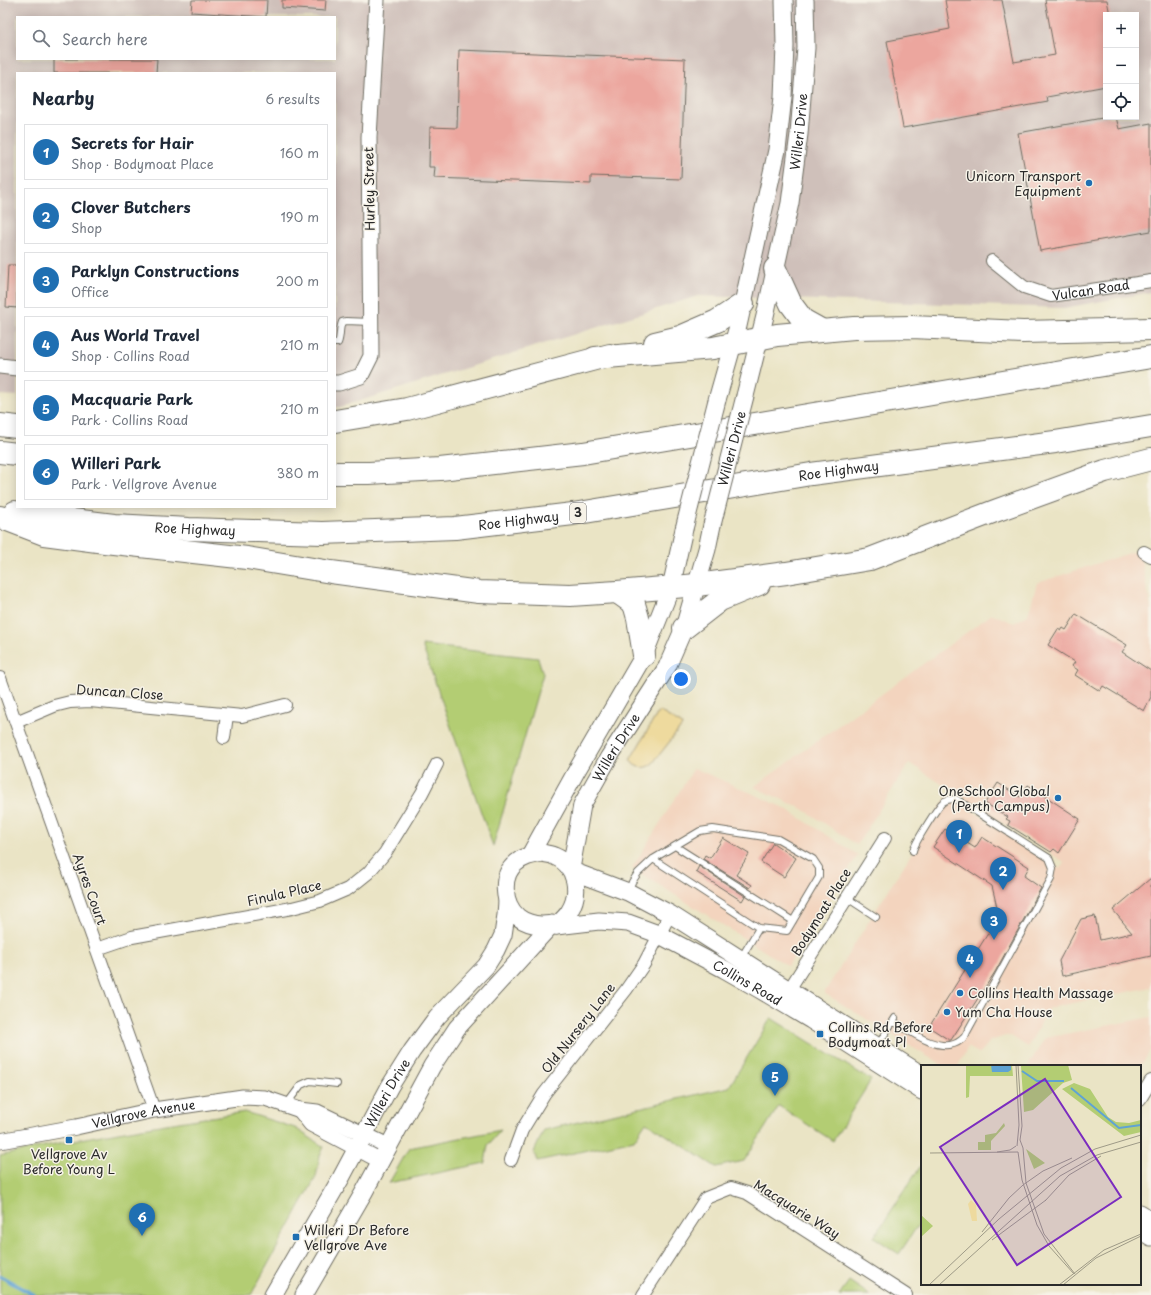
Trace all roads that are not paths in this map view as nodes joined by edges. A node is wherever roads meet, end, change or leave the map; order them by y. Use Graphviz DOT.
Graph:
graph roads {
  1 [pos="377,0"];
  2 [pos="784,0"];
  3 [pos="806,0"];
  4 [pos="992,261"];
  5 [pos="775,269"];
  6 [pos="1151,281"];
  7 [pos="743,304"];
  8 [pos="371,322"];
  9 [pos="1151,329"];
  10 [pos="821,330"];
  11 [pos="759,339"];
  12 [pos="336,343"];
  13 [pos="733,344"];
  14 [pos="1151,357"];
  15 [pos="595,358"];
  16 [pos="0,366"];
  17 [pos="16,368"];
  18 [pos="336,383"];
  19 [pos="336,421"];
  20 [pos="0,425"];
  21 [pos="1151,426"];
  22 [pos="16,427"];
  23 [pos="0,452"];
  24 [pos="16,454"];
  25 [pos="1151,459"];
  26 [pos="336,473"];
  27 [pos="0,510"];
  28 [pos="0,517"];
  29 [pos="786,574"];
  30 [pos="696,585"];
  31 [pos="671,587"];
  32 [pos="617,592"];
  33 [pos="684,628"];
  34 [pos="644,655"];
  35 [pos="0,678"];
  36 [pos="285,705"];
  37 [pos="227,715"];
  38 [pos="16,722"];
  39 [pos="224,738"];
  40 [pos="437,764"];
  41 [pos="884,838"];
  42 [pos="675,846"];
  43 [pos="913,851"];
  44 [pos="530,855"];
  45 [pos="653,859"];
  46 [pos="572,870"];
  47 [pos="628,892"];
  48 [pos="846,898"];
  49 [pos="507,900"];
  50 [pos="670,914"];
  51 [pos="876,917"];
  52 [pos="793,920"];
  53 [pos="554,925"];
  54 [pos="759,928"];
  55 [pos="658,934"];
  56 [pos="97,949"];
  57 [pos="736,966"];
  58 [pos="785,996"];
  59 [pos="874,1052"];
  60 [pos="921,1075"];
  61 [pos="1151,1081"];
  62 [pos="337,1084"];
  63 [pos="921,1090"];
  64 [pos="1141,1097"];
  65 [pos="293,1107"];
  66 [pos="154,1110"];
  67 [pos="0,1141"];
  68 [pos="360,1141"];
  69 [pos="384,1153"];
  70 [pos="511,1160"];
  71 [pos="1141,1214"];
  72 [pos="1151,1220"];
  73 [pos="1141,1231"];
  74 [pos="1151,1237"];
  75 [pos="273,1295"];
  76 [pos="304,1295"];
  77 [pos="643,1295"];
  78 [pos="906,1295"];
  1 -- 8 [label="street, Hurley Street"];
  2 -- 7 [label="main road, Willeri Drive"];
  3 -- 5 [label="main road, Willeri Drive"];
  4 -- 6 [label="street, Vulcan Road"];
  5 -- 10 [label="highway"];
  5 -- 11 [label="main road, Willeri Drive"];
  7 -- 13 [label="main road, Willeri Drive"];
  7 -- 15 [label="highway"];
  8 -- 12 [label="lane"];
  8 -- 18 [label="street, Hurley Street"];
  9 -- 10 [label="highway"];
  10 -- 11 [label="highway"];
  11 -- 13 [label="highway"];
  11 -- 30 [label="main road, Willeri Drive, bridge"];
  13 -- 15 [label="highway"];
  13 -- 31 [label="main road, Willeri Drive, bridge"];
  14 -- 26 [label="highway"];
  15 -- 19 [label="highway"];
  16 -- 17 [label="street"];
  20 -- 22 [label="highway"];
  21 -- 27 [label="highway, Roe Highway / 3"];
  23 -- 24 [label="highway"];
  25 -- 29 [label="highway"];
  28 -- 32 [label="highway"];
  29 -- 30 [label="highway"];
  29 -- 33 [label="highway"];
  30 -- 31 [label="highway"];
  30 -- 33 [label="main road, Willeri Drive"];
  31 -- 32 [label="highway"];
  31 -- 34 [label="main road, Willeri Drive"];
  32 -- 34 [label="highway"];
  33 -- 46 [label="main road, Willeri Drive"];
  34 -- 44 [label="main road, Willeri Drive"];
  35 -- 38 [label="street, Ayres Court"];
  36 -- 37 [label="street, Duncan Close"];
  37 -- 38 [label="street, Duncan Close"];
  37 -- 39 [label="street"];
  38 -- 56 [label="street, Ayres Court"];
  40 -- 56 [label="street, Finula Place"];
  41 -- 48 [label="street, Bodymoat Place"];
  42 -- 45 [label="lane"];
  42 -- 52 [label="lane"];
  42 -- 52 [label="lane"];
  43 -- 59 [label="lane"];
  44 -- 46 [label="main road"];
  44 -- 49 [label="main road, Willeri Drive"];
  45 -- 47 [label="lane"];
  45 -- 54 [label="lane"];
  46 -- 47 [label="main road, Collins Road"];
  46 -- 53 [label="main road, Willeri Drive"];
  47 -- 50 [label="main road, Collins Road"];
  48 -- 51 [label="lane"];
  48 -- 58 [label="street, Bodymoat Place"];
  49 -- 53 [label="main road"];
  49 -- 68 [label="main road, Willeri Drive"];
  50 -- 55 [label="street, Old Nursery Lane"];
  50 -- 57 [label="main road, Collins Road"];
  52 -- 54 [label="lane"];
  53 -- 55 [label="main road, Collins Road"];
  53 -- 69 [label="main road, Willeri Drive"];
  54 -- 57 [label="lane"];
  55 -- 57 [label="main road, Collins Road"];
  55 -- 70 [label="street, Old Nursery Lane"];
  56 -- 66 [label="street, Ayres Court"];
  57 -- 58 [label="main road, Collins Road"];
  58 -- 59 [label="main road, Collins Road"];
  59 -- 60 [label="main road, Collins Road"];
  59 -- 63 [label="main road, Collins Road"];
  61 -- 64 [label="street"];
  62 -- 65 [label="lane"];
  65 -- 66 [label="street, Vellgrove Avenue"];
  65 -- 68 [label="street"];
  66 -- 67 [label="street, Vellgrove Avenue"];
  68 -- 69 [label="street"];
  68 -- 75 [label="main road, Willeri Drive"];
  69 -- 76 [label="main road, Willeri Drive"];
  71 -- 72 [label="main road"];
  73 -- 74 [label="main road"];
  77 -- 78 [label="street, Macquarie Way"];
}
